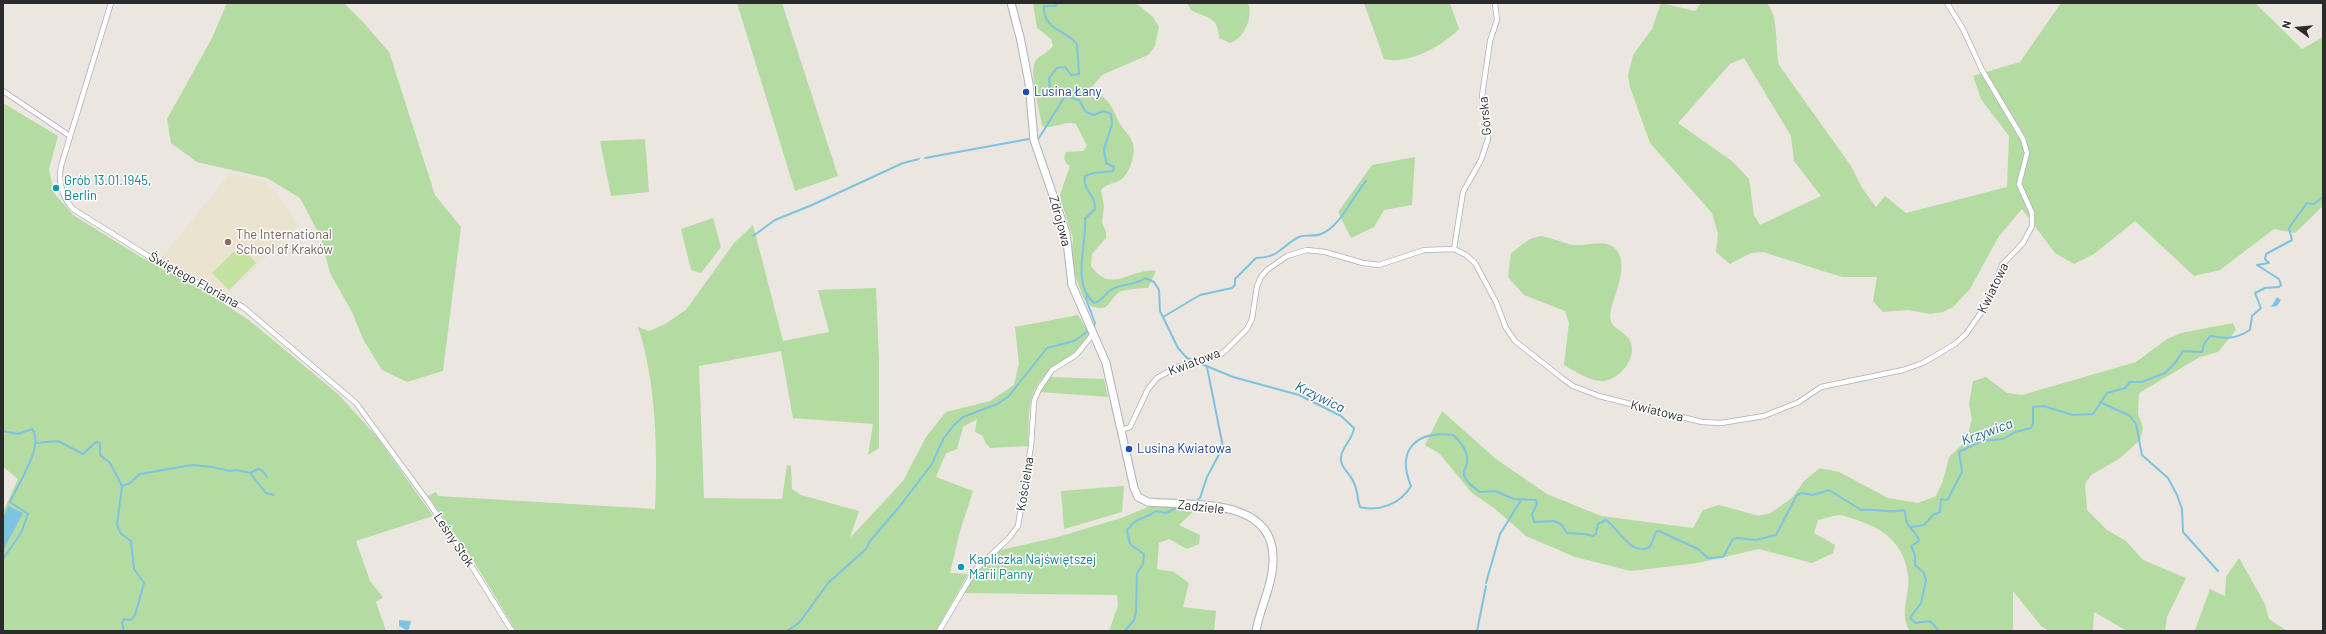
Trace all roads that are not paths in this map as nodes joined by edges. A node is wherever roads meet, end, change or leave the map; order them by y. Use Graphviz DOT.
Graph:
graph roads {
  1 [pos="111,3"];
  2 [pos="1011,3"];
  3 [pos="1495,3"];
  4 [pos="1947,3"];
  5 [pos="3,91"];
  6 [pos="70,136"];
  7 [pos="1454,249"];
  8 [pos="1093,334"];
  9 [pos="1123,433"];
  10 [pos="392,453"];
  11 [pos="512,631"];
  12 [pos="939,631"];
  13 [pos="1256,631"];
  1 -- 6 [label="street, Świętego Floriana"];
  2 -- 8 [label="street, Zdrojowa"];
  3 -- 7 [label="street, Górska"];
  4 -- 7 [label="street, Kwiatowa"];
  5 -- 6 [label="street"];
  6 -- 10 [label="street, Świętego Floriana"];
  7 -- 9 [label="street, Kwiatowa"];
  8 -- 9 [label="street, Zdrojowa"];
  8 -- 12 [label="street, Kościelna"];
  9 -- 13 [label="street, Zadziele"];
  10 -- 11 [label="street, Leśny Stok"];
}
